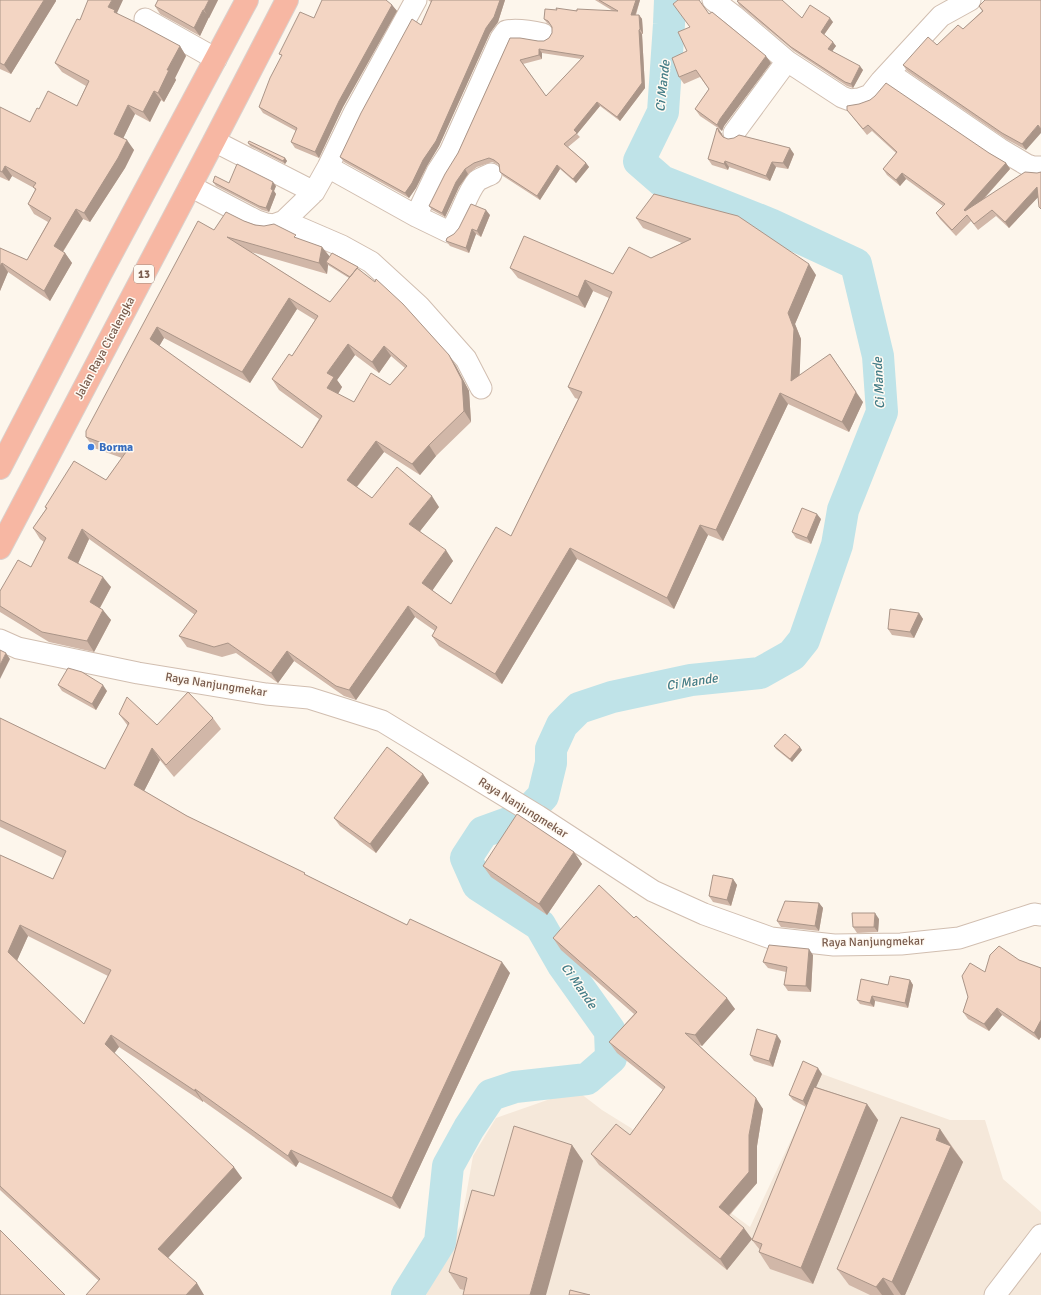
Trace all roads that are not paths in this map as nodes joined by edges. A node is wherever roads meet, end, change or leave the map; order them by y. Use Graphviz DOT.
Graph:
graph roads {
  1 [pos="247,0"];
  2 [pos="287,0"];
  3 [pos="416,0"];
  4 [pos="713,0"];
  5 [pos="970,0"];
  6 [pos="146,19"];
  7 [pos="543,34"];
  8 [pos="216,59"];
  9 [pos="788,61"];
  10 [pos="889,73"];
  11 [pos="734,133"];
  12 [pos="214,142"];
  13 [pos="328,167"];
  14 [pos="1041,167"];
  15 [pos="492,174"];
  16 [pos="190,186"];
  17 [pos="314,192"];
  18 [pos="416,216"];
  19 [pos="284,221"];
  20 [pos="481,388"];
  21 [pos="0,468"];
  22 [pos="0,548"];
  23 [pos="0,640"];
  24 [pos="1041,915"];
  25 [pos="1041,1235"];
  26 [pos="995,1295"];
  1 -- 8 [label="highway"];
  2 -- 12 [label="highway, Jalan Raya Cicalengka / 13"];
  3 -- 13 [label="street"];
  4 -- 9 [label="street"];
  5 -- 10 [label="street"];
  6 -- 8 [label="street"];
  7 -- 18 [label="street"];
  8 -- 21 [label="highway"];
  9 -- 10 [label="street"];
  9 -- 11 [label="street"];
  10 -- 14 [label="street"];
  12 -- 16 [label="highway, Jalan Raya Cicalengka / 13"];
  12 -- 17 [label="street"];
  13 -- 17 [label="street"];
  13 -- 18 [label="street"];
  15 -- 18 [label="street"];
  16 -- 19 [label="street"];
  16 -- 22 [label="highway, Jalan Raya Cicalengka / 13"];
  17 -- 19 [label="street"];
  19 -- 20 [label="street"];
  23 -- 24 [label="street, Raya Nanjungmekar"];
  25 -- 26 [label="street"];
}
